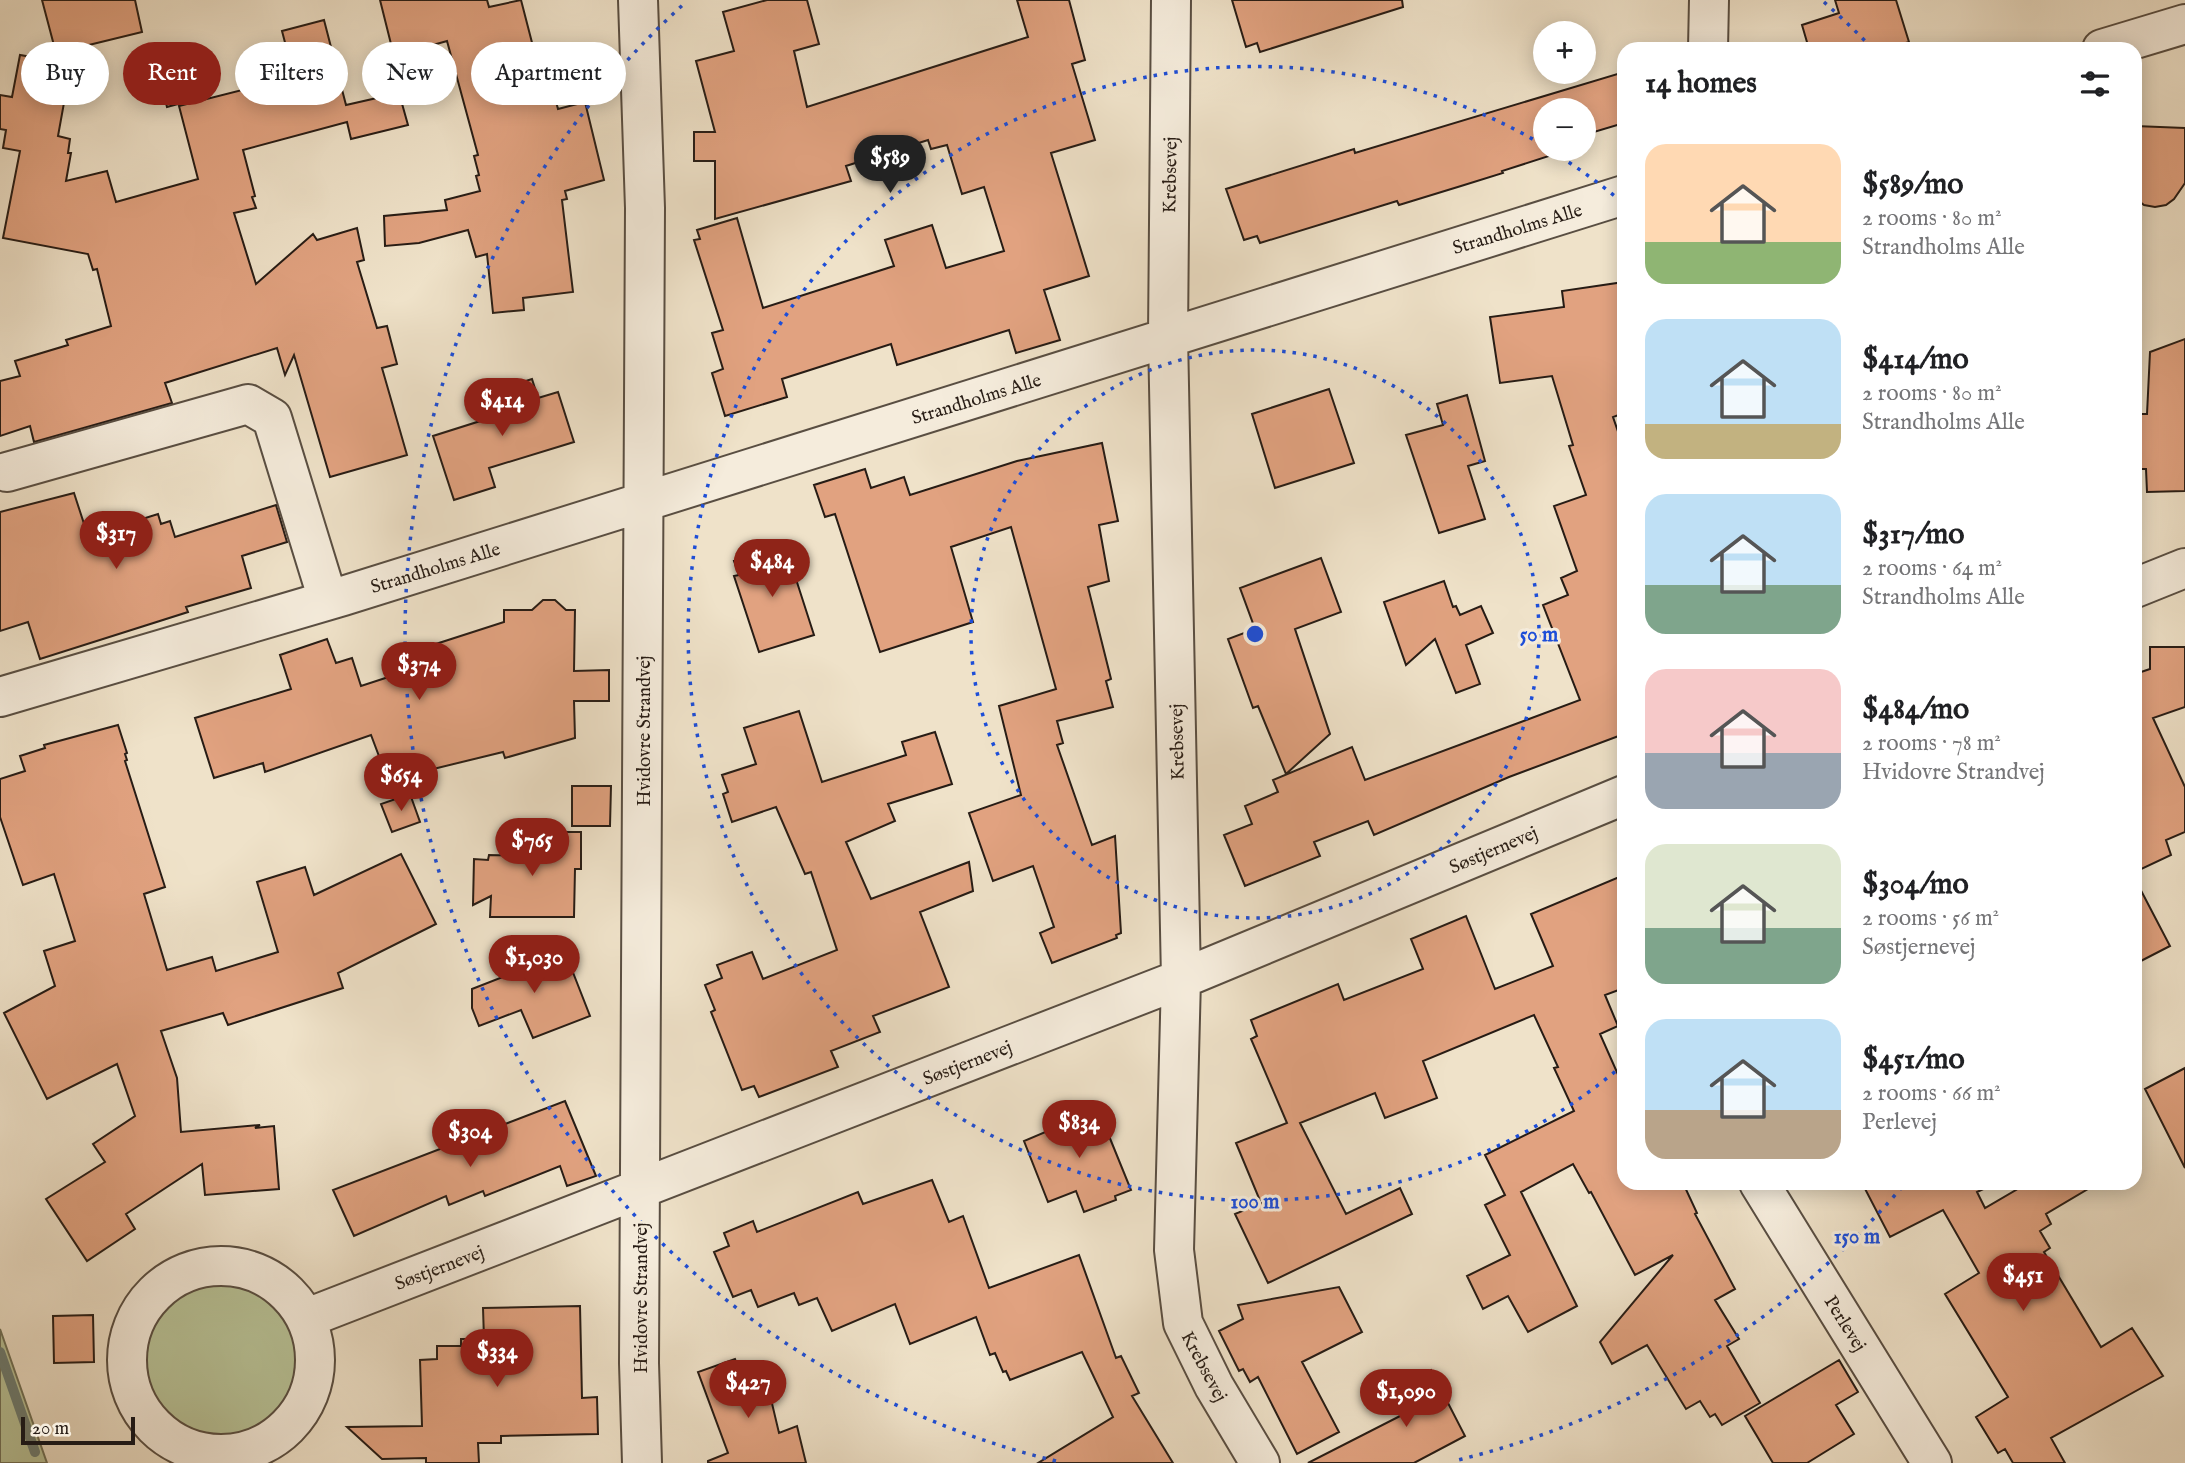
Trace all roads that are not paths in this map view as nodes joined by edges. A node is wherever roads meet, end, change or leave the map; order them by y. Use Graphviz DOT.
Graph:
graph roads {
  1 [pos="638,0"];
  2 [pos="1171,0"];
  3 [pos="1709,0"];
  4 [pos="2185,24"];
  5 [pos="1708,42"];
  6 [pos="2125,42"];
  7 [pos="1617,197"];
  8 [pos="1168,336"];
  9 [pos="7,472"];
  10 [pos="643,502"];
  11 [pos="2185,568"];
  12 [pos="2142,585"];
  13 [pos="328,600"];
  14 [pos="0,698"];
  15 [pos="1617,797"];
  16 [pos="1181,979"];
  17 [pos="641,1188"];
  18 [pos="1763,1190"];
  19 [pos="307,1318"];
  20 [pos="642,1463"];
  21 [pos="1261,1463"];
  22 [pos="1932,1463"];
  1 -- 10 [label="street, Hvidovre Strandvej"];
  2 -- 8 [label="street, Krebsevej"];
  3 -- 5 [label="street"];
  4 -- 6 [label="street"];
  7 -- 8 [label="street, Strandholms Alle"];
  8 -- 10 [label="street, Strandholms Alle"];
  8 -- 16 [label="street, Krebsevej"];
  9 -- 13 [label="street"];
  10 -- 13 [label="street, Strandholms Alle"];
  10 -- 17 [label="street, Hvidovre Strandvej"];
  11 -- 12 [label="street"];
  13 -- 14 [label="street, Strandholms Alle"];
  15 -- 16 [label="street, Søstjernevej"];
  16 -- 17 [label="street, Søstjernevej"];
  16 -- 21 [label="street, Krebsevej"];
  17 -- 19 [label="street, Søstjernevej"];
  17 -- 20 [label="street, Hvidovre Strandvej"];
  18 -- 22 [label="street, Perlevej"];
  19 -- 19 [label="street"];
}
